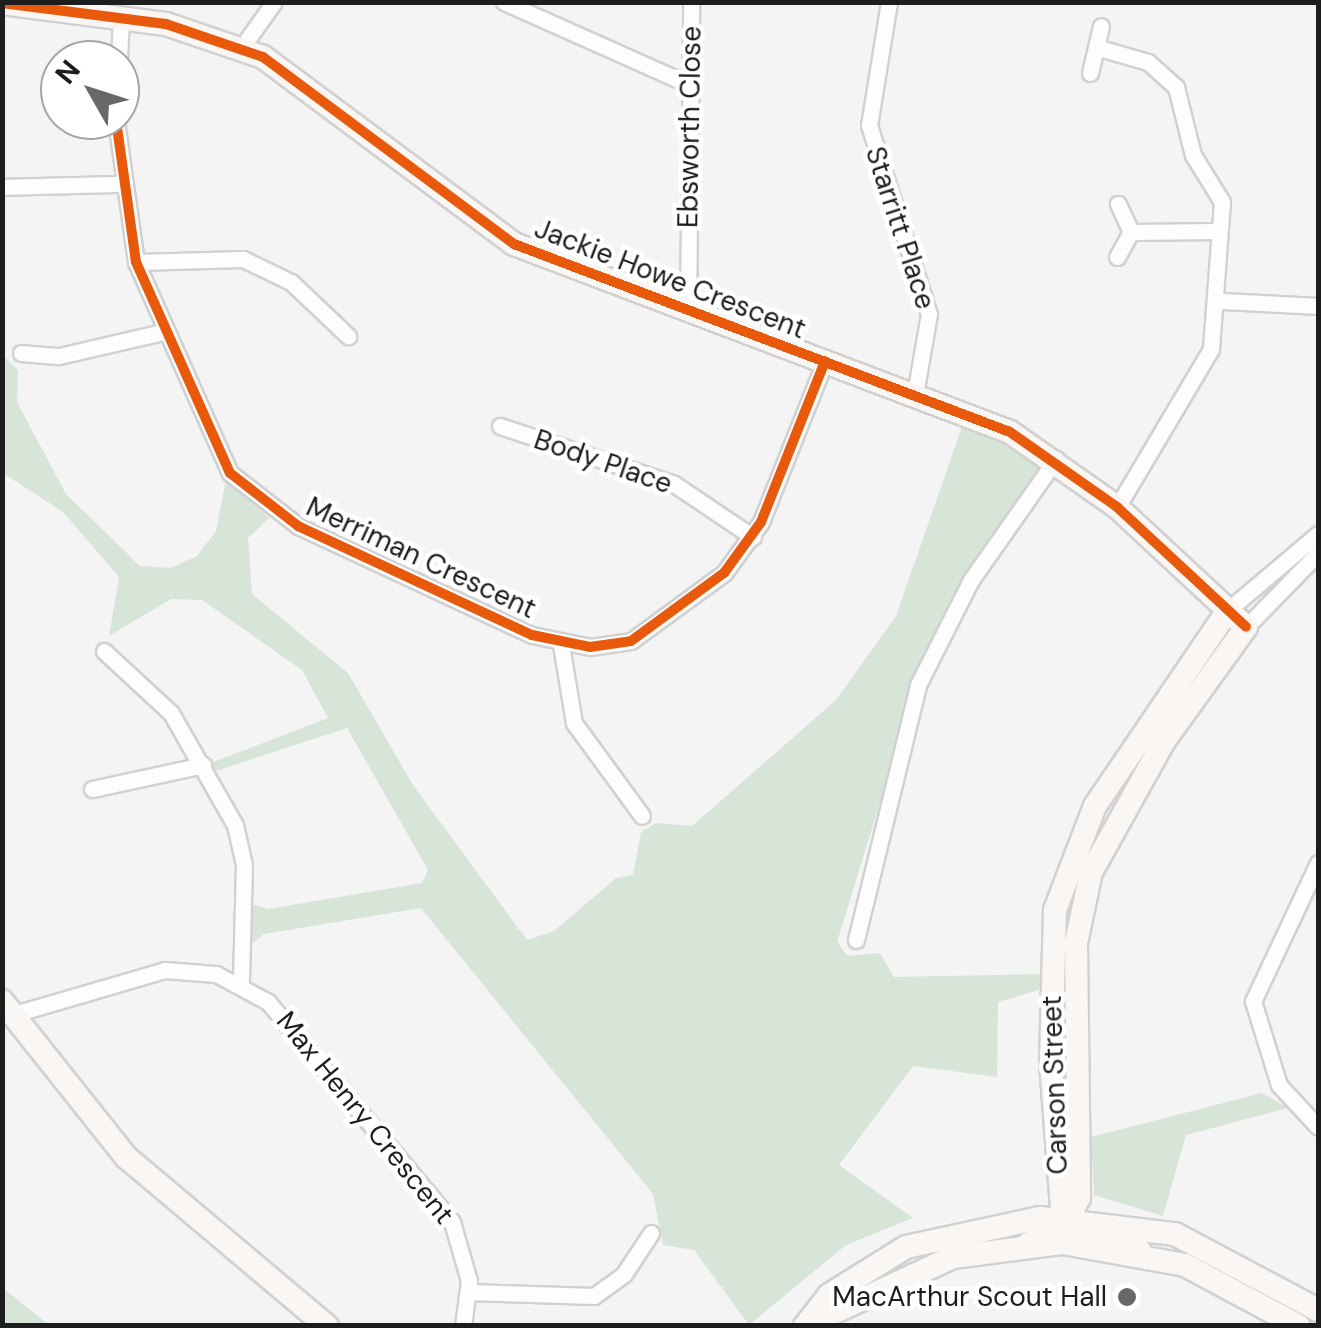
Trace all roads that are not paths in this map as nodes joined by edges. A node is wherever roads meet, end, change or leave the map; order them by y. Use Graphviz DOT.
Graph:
graph roads {
  1 [pos="274,2"];
  2 [pos="504,2"];
  3 [pos="691,2"];
  4 [pos="889,2"];
  5 [pos="2,3"];
  6 [pos="120,18"];
  7 [pos="1102,26"];
  8 [pos="119,40"];
  9 [pos="242,47"];
  10 [pos="1099,48"];
  11 [pos="1090,72"];
  12 [pos="690,85"];
  13 [pos="117,140"];
  14 [pos="118,184"];
  15 [pos="2,187"];
  16 [pos="1118,204"];
  17 [pos="1216,231"];
  18 [pos="1131,232"];
  19 [pos="1117,258"];
  20 [pos="136,262"];
  21 [pos="1221,301"];
  22 [pos="1318,306"];
  23 [pos="688,311"];
  24 [pos="163,332"];
  25 [pos="348,336"];
  26 [pos="21,353"];
  27 [pos="826,361"];
  28 [pos="916,394"];
  29 [pos="500,426"];
  30 [pos="1056,459"];
  31 [pos="1118,507"];
  32 [pos="753,537"];
  33 [pos="1316,548"];
  34 [pos="1228,610"];
  35 [pos="1246,627"];
  36 [pos="561,645"];
  37 [pos="104,651"];
  38 [pos="204,764"];
  39 [pos="92,789"];
  40 [pos="642,816"];
  41 [pos="1318,863"];
  42 [pos="856,940"];
  43 [pos="241,983"];
  44 [pos="7,1008"];
  45 [pos="1318,1127"];
  46 [pos="1054,1154"];
  47 [pos="1079,1155"];
  48 [pos="1024,1219"];
  49 [pos="1068,1220"];
  50 [pos="1116,1222"];
  51 [pos="651,1233"];
  52 [pos="1028,1244"];
  53 [pos="1140,1251"];
  54 [pos="469,1292"];
  55 [pos="1318,1310"];
  56 [pos="327,1326"];
  57 [pos="463,1326"];
  58 [pos="806,1326"];
  59 [pos="1299,1326"];
  1 -- 9 [label="street"];
  2 -- 12 [label="street"];
  3 -- 12 [label="street, Ebsworth Close"];
  4 -- 28 [label="street, Starritt Place"];
  5 -- 6 [label="street, Jackie Howe Crescent"];
  6 -- 8 [label="street"];
  6 -- 9 [label="street, Jackie Howe Crescent"];
  7 -- 10 [label="street"];
  9 -- 23 [label="street, Jackie Howe Crescent"];
  10 -- 11 [label="street"];
  10 -- 17 [label="street"];
  12 -- 23 [label="street, Ebsworth Close"];
  13 -- 14 [label="street, Merriman Crescent"];
  14 -- 15 [label="street"];
  14 -- 20 [label="street, Merriman Crescent"];
  16 -- 18 [label="street"];
  17 -- 18 [label="street"];
  17 -- 21 [label="street"];
  18 -- 19 [label="street"];
  20 -- 24 [label="street, Merriman Crescent"];
  20 -- 25 [label="street"];
  21 -- 22 [label="street"];
  21 -- 31 [label="street"];
  23 -- 27 [label="street, Jackie Howe Crescent"];
  24 -- 26 [label="street"];
  24 -- 36 [label="street, Merriman Crescent"];
  27 -- 28 [label="street, Jackie Howe Crescent"];
  27 -- 32 [label="street, Merriman Crescent"];
  28 -- 30 [label="street, Jackie Howe Crescent"];
  29 -- 32 [label="street, Body Place"];
  30 -- 31 [label="street, Jackie Howe Crescent"];
  30 -- 42 [label="street"];
  31 -- 34 [label="street, Jackie Howe Crescent"];
  32 -- 36 [label="street, Merriman Crescent"];
  33 -- 34 [label="street, Carson Street"];
  33 -- 35 [label="street, Carson Street"];
  34 -- 35 [label="street, Jackie Howe Crescent"];
  34 -- 46 [label="street, Carson Street"];
  35 -- 47 [label="street, Carson Street"];
  36 -- 40 [label="street"];
  37 -- 38 [label="street"];
  38 -- 39 [label="street"];
  38 -- 43 [label="street"];
  41 -- 45 [label="street"];
  43 -- 44 [label="street, Max Henry Crescent"];
  43 -- 54 [label="street, Max Henry Crescent"];
  44 -- 56 [label="street"];
  46 -- 48 [label="street"];
  46 -- 49 [label="street, Carson Street"];
  47 -- 49 [label="street, Carson Street"];
  47 -- 50 [label="street"];
  48 -- 49 [label="street"];
  48 -- 58 [label="street"];
  49 -- 50 [label="street"];
  49 -- 52 [label="street"];
  49 -- 53 [label="street"];
  50 -- 55 [label="street"];
  51 -- 54 [label="street"];
  52 -- 53 [label="street"];
  52 -- 58 [label="street"];
  53 -- 59 [label="street"];
  54 -- 57 [label="street, Max Henry Crescent"];
}
